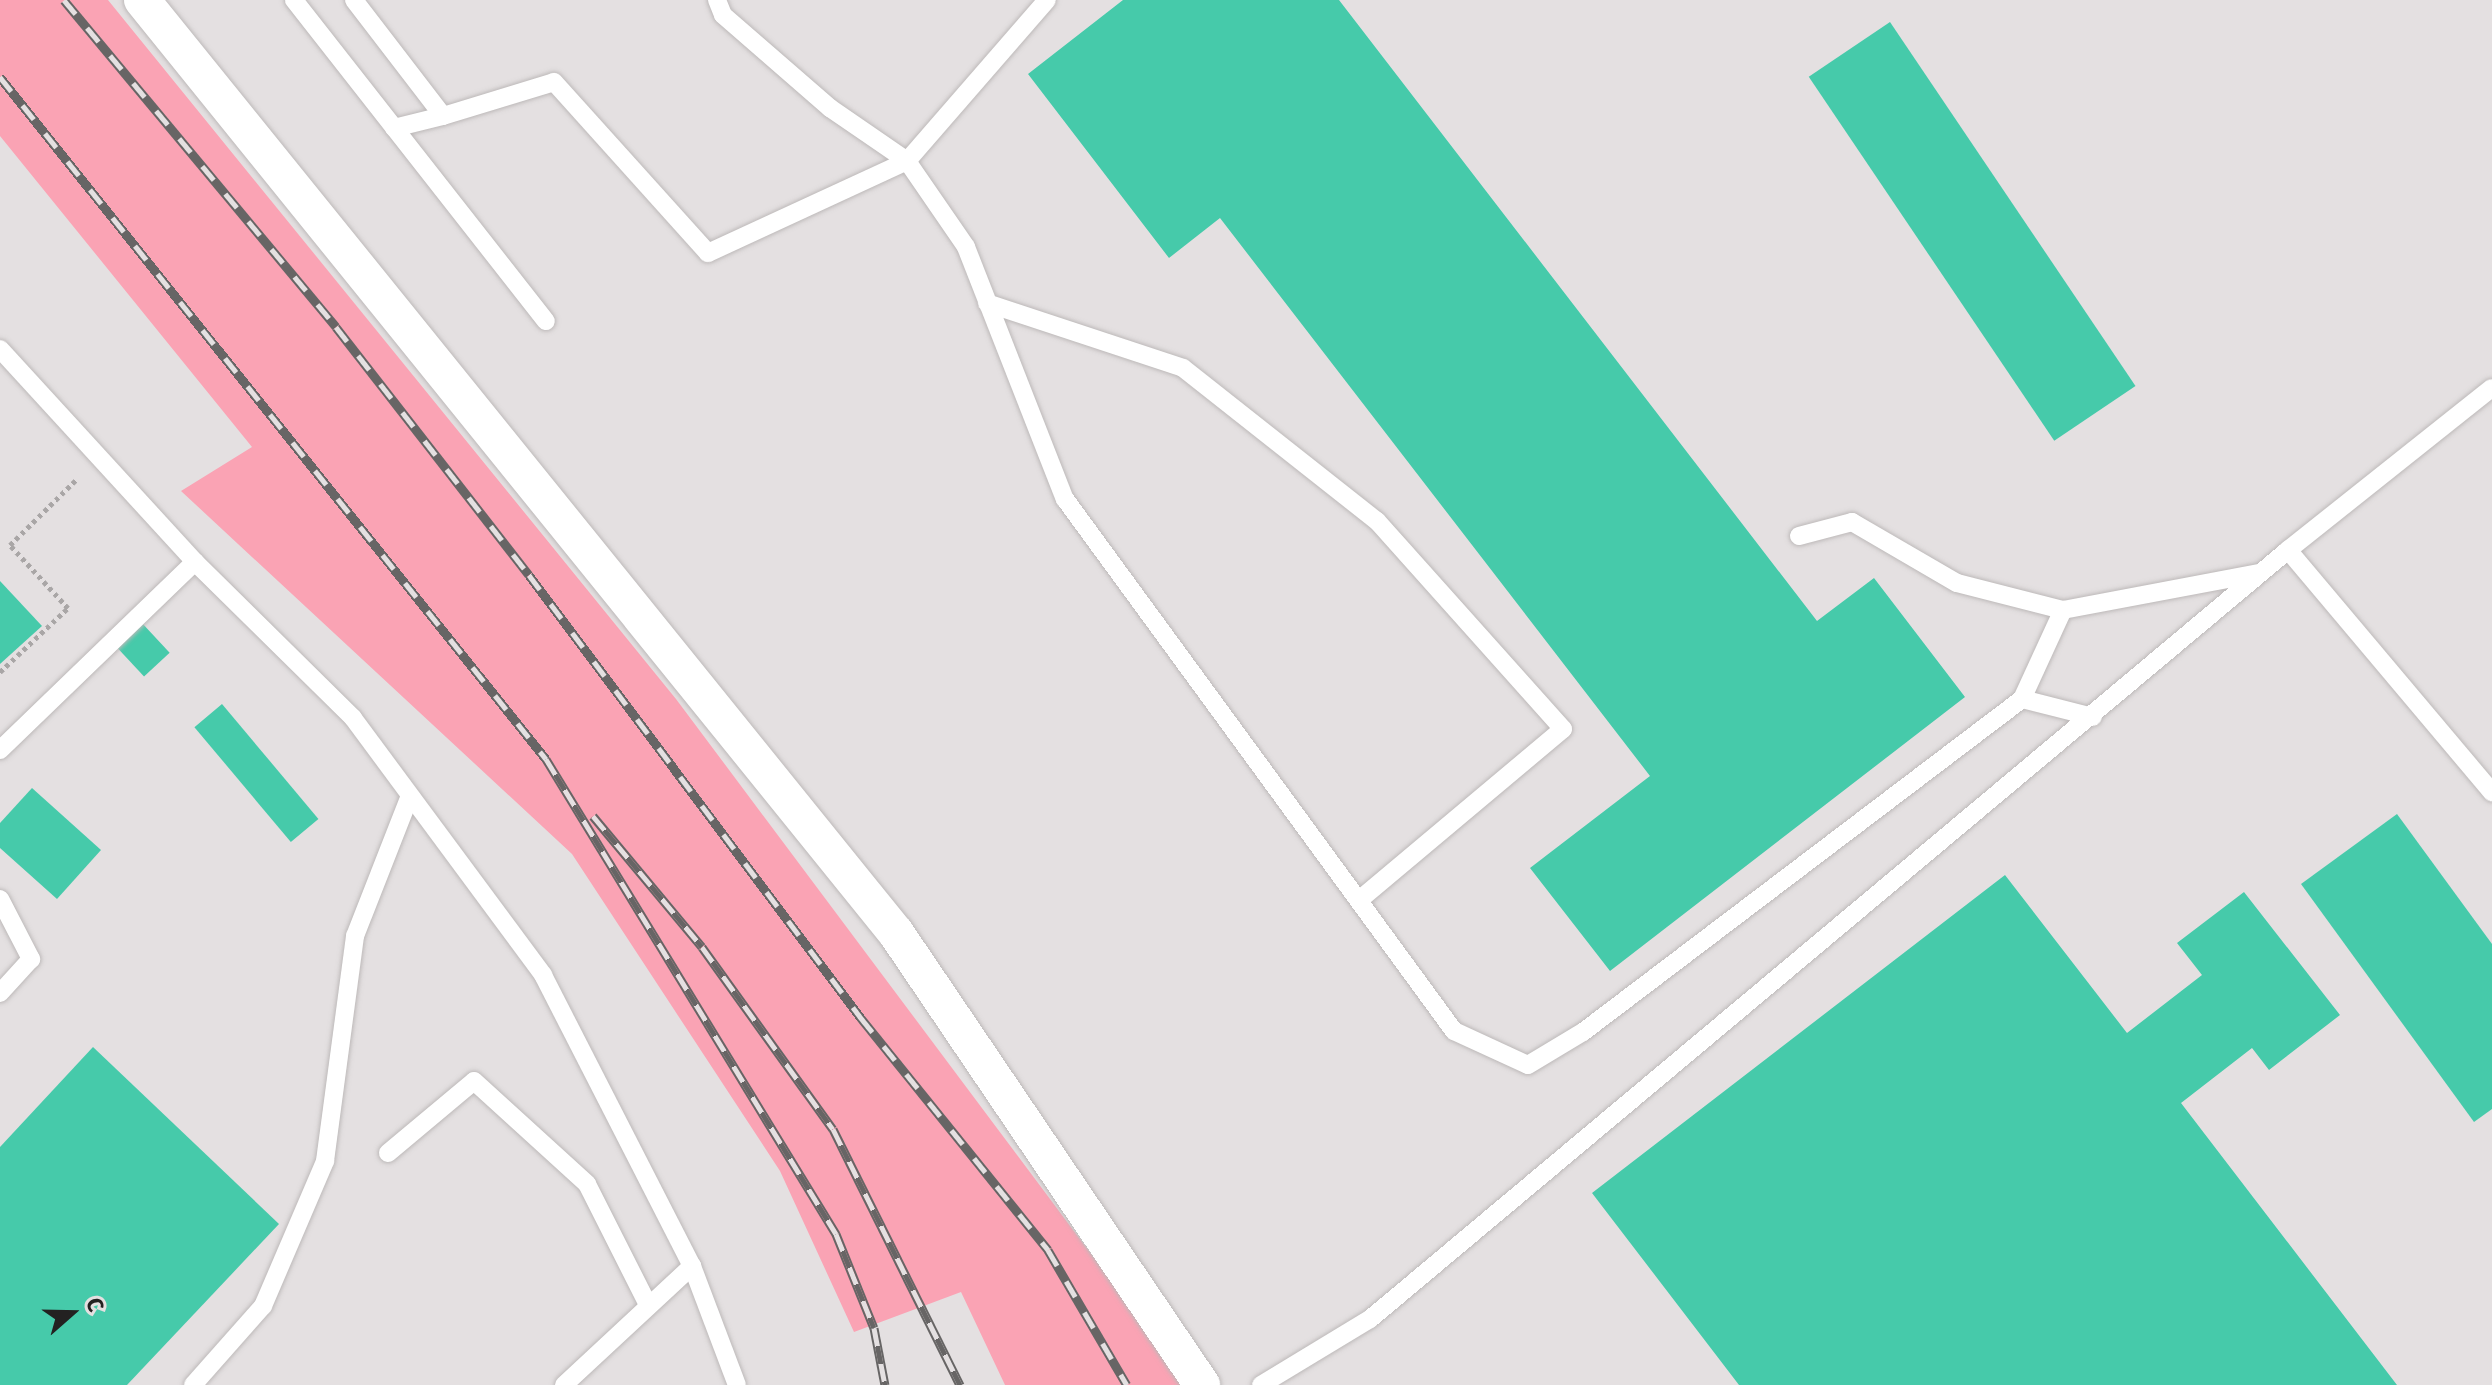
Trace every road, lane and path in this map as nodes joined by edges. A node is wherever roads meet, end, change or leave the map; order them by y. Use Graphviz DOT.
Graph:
graph roads {
  1 [pos="142,0"];
  2 [pos="294,0"];
  3 [pos="354,0"];
  4 [pos="717,0"];
  5 [pos="1047,0"];
  6 [pos="443,116"];
  7 [pos="394,128"];
  8 [pos="907,161"];
  9 [pos="987,303"];
  10 [pos="546,321"];
  11 [pos="4,360"];
  12 [pos="2492,388"];
  13 [pos="42,514"];
  14 [pos="1799,536"];
  15 [pos="2288,550"];
  16 [pos="195,562"];
  17 [pos="2262,572"];
  18 [pos="2063,610"];
  19 [pos="0,672"];
  20 [pos="2022,699"];
  21 [pos="2093,717"];
  22 [pos="0,750"];
  23 [pos="2492,792"];
  24 [pos="410,796"];
  25 [pos="0,899"];
  26 [pos="1359,900"];
  27 [pos="0,993"];
  28 [pos="388,1153"];
  29 [pos="692,1266"];
  30 [pos="648,1305"];
  31 [pos="193,1385"];
  32 [pos="564,1385"];
  33 [pos="737,1385"];
  34 [pos="1202,1385"];
  35 [pos="1261,1385"];
  1 -- 34 [label="street"];
  2 -- 7 [label="lane"];
  3 -- 6 [label="lane"];
  4 -- 8 [label="lane"];
  5 -- 8 [label="lane"];
  6 -- 7 [label="lane"];
  6 -- 8 [label="lane"];
  7 -- 10 [label="lane"];
  8 -- 9 [label="lane"];
  9 -- 26 [label="lane"];
  9 -- 26 [label="lane"];
  11 -- 16 [label="lane"];
  12 -- 15 [label="lane"];
  13 -- 19 [label="path"];
  14 -- 18 [label="lane"];
  15 -- 17 [label="lane"];
  15 -- 23 [label="lane"];
  16 -- 22 [label="lane"];
  16 -- 24 [label="lane"];
  17 -- 18 [label="lane"];
  17 -- 21 [label="lane"];
  18 -- 20 [label="lane"];
  20 -- 21 [label="lane"];
  20 -- 26 [label="lane"];
  21 -- 35 [label="lane"];
  24 -- 29 [label="lane"];
  24 -- 31 [label="lane"];
  25 -- 27 [label="lane"];
  28 -- 30 [label="lane"];
  29 -- 30 [label="lane"];
  29 -- 33 [label="lane"];
  30 -- 32 [label="lane"];
}
